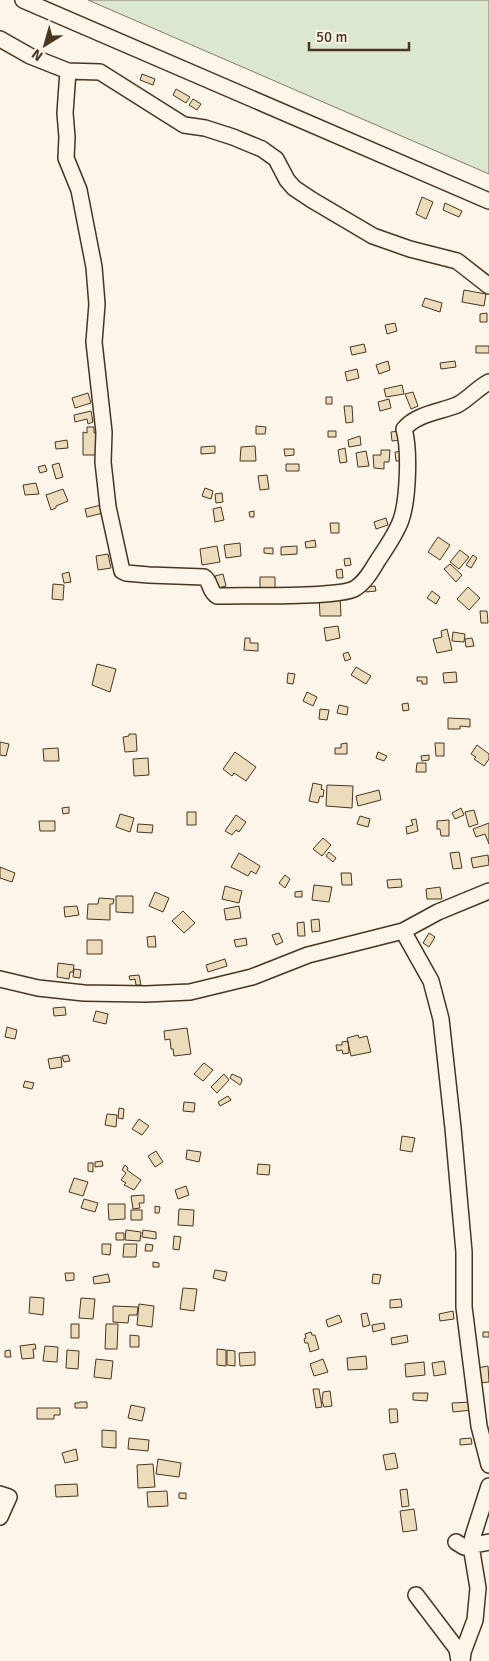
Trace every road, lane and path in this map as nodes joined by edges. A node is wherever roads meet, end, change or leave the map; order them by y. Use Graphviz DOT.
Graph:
graph roads {
  1 [pos="23,0"];
  2 [pos="0,39"];
  3 [pos="68,70"];
  4 [pos="489,201"];
  5 [pos="489,286"];
  6 [pos="489,382"];
  7 [pos="489,891"];
  8 [pos="403,931"];
  9 [pos="0,979"];
  10 [pos="489,1465"];
  11 [pos="489,1486"];
  12 [pos="0,1494"];
  13 [pos="0,1517"];
  14 [pos="456,1542"];
  15 [pos="489,1542"];
  16 [pos="471,1546"];
  17 [pos="416,1595"];
  18 [pos="461,1661"];
  1 -- 4 [label="street"];
  2 -- 3 [label="street"];
  3 -- 5 [label="street"];
  3 -- 6 [label="street"];
  7 -- 8 [label="street"];
  8 -- 9 [label="street"];
  8 -- 10 [label="street"];
  11 -- 16 [label="street"];
  12 -- 13 [label="street"];
  14 -- 16 [label="street"];
  15 -- 16 [label="street"];
  16 -- 18 [label="street"];
  17 -- 18 [label="street"];
}
